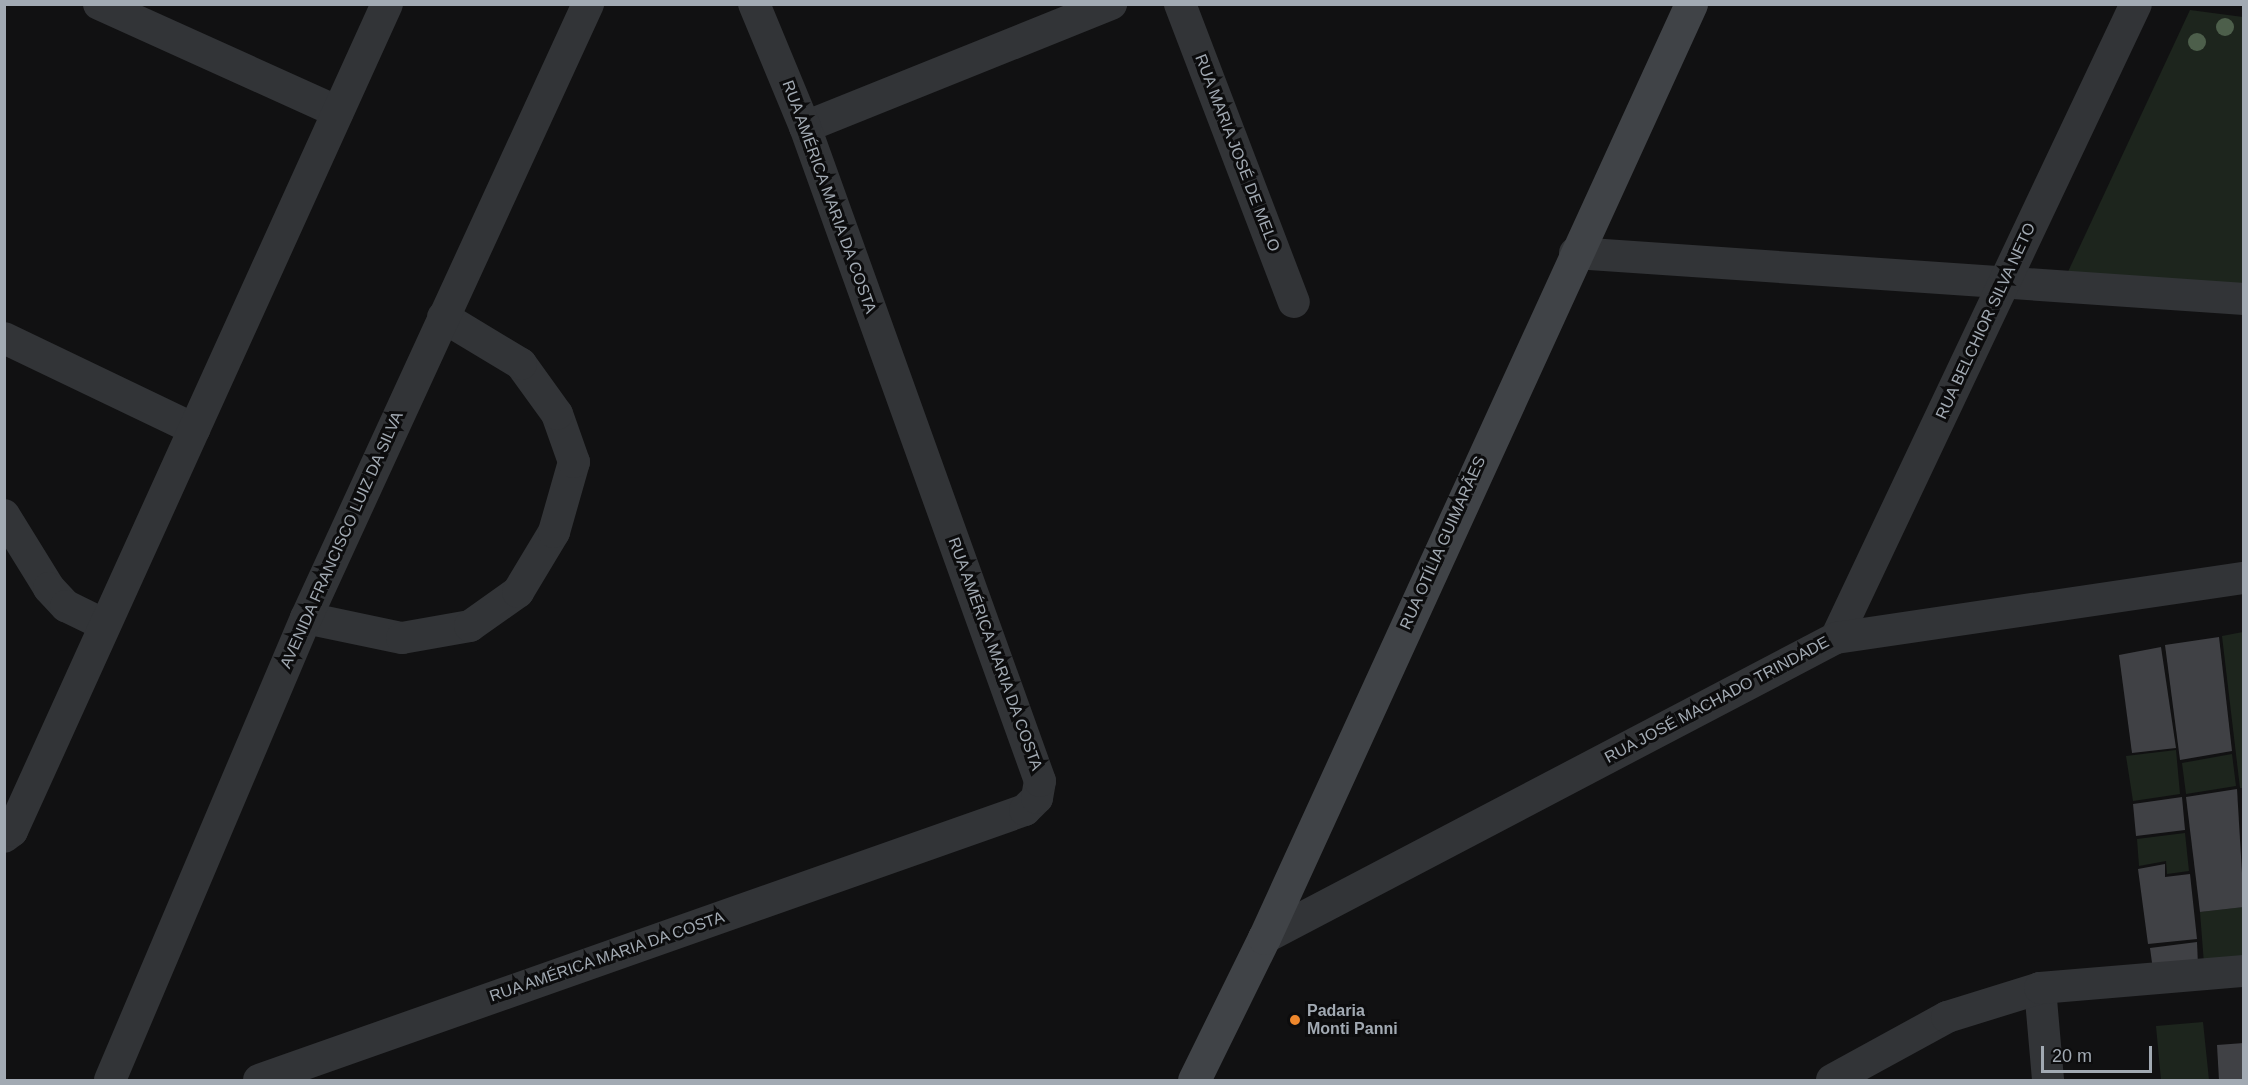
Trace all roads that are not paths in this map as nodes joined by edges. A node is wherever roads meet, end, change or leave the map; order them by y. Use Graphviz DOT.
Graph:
graph roads {
  1 [pos="99,4"];
  2 [pos="387,4"];
  3 [pos="588,4"];
  4 [pos="754,4"];
  5 [pos="1112,4"];
  6 [pos="1180,4"];
  7 [pos="1691,4"];
  8 [pos="2136,4"];
  9 [pos="338,112"];
  10 [pos="805,127"];
  11 [pos="1575,253"];
  12 [pos="2004,286"];
  13 [pos="2244,299"];
  14 [pos="1294,302"];
  15 [pos="443,317"];
  16 [pos="4,338"];
  17 [pos="194,429"];
  18 [pos="4,515"];
  19 [pos="2244,578"];
  20 [pos="306,618"];
  21 [pos="105,625"];
  22 [pos="1836,638"];
  23 [pos="4,837"];
  24 [pos="1264,938"];
  25 [pos="2244,971"];
  26 [pos="2040,988"];
  27 [pos="110,1080"];
  28 [pos="259,1080"];
  29 [pos="1194,1080"];
  30 [pos="1832,1080"];
  31 [pos="2048,1080"];
  1 -- 9 [label="street"];
  2 -- 9 [label="street"];
  3 -- 15 [label="street, AVENIDA FRANCISCO LUIZ DA SILVA"];
  4 -- 10 [label="street, RUA AMÉRICA MARIA DA COSTA"];
  5 -- 10 [label="street"];
  6 -- 14 [label="street, RUA MARIA JOSÉ DE MELO"];
  7 -- 11 [label="street, RUA OTÍLIA GUIMARÃES"];
  8 -- 12 [label="street, RUA BELCHIOR SILVA NETO"];
  9 -- 17 [label="street"];
  10 -- 28 [label="street, RUA AMÉRICA MARIA DA COSTA"];
  11 -- 12 [label="street"];
  11 -- 24 [label="street, RUA OTÍLIA GUIMARÃES"];
  12 -- 13 [label="street"];
  12 -- 22 [label="street, RUA BELCHIOR SILVA NETO"];
  15 -- 20 [label="street, AVENIDA FRANCISCO LUIZ DA SILVA"];
  15 -- 20 [label="street"];
  16 -- 17 [label="street"];
  17 -- 21 [label="street"];
  18 -- 21 [label="street"];
  19 -- 22 [label="street, RUA JOSÉ MACHADO TRINDADE"];
  20 -- 27 [label="street, AVENIDA FRANCISCO LUIZ DA SILVA"];
  21 -- 23 [label="street"];
  22 -- 24 [label="street, RUA JOSÉ MACHADO TRINDADE"];
  24 -- 29 [label="street, RUA OTÍLIA GUIMARÃES"];
  25 -- 26 [label="street"];
  26 -- 30 [label="street"];
  26 -- 31 [label="street"];
}
